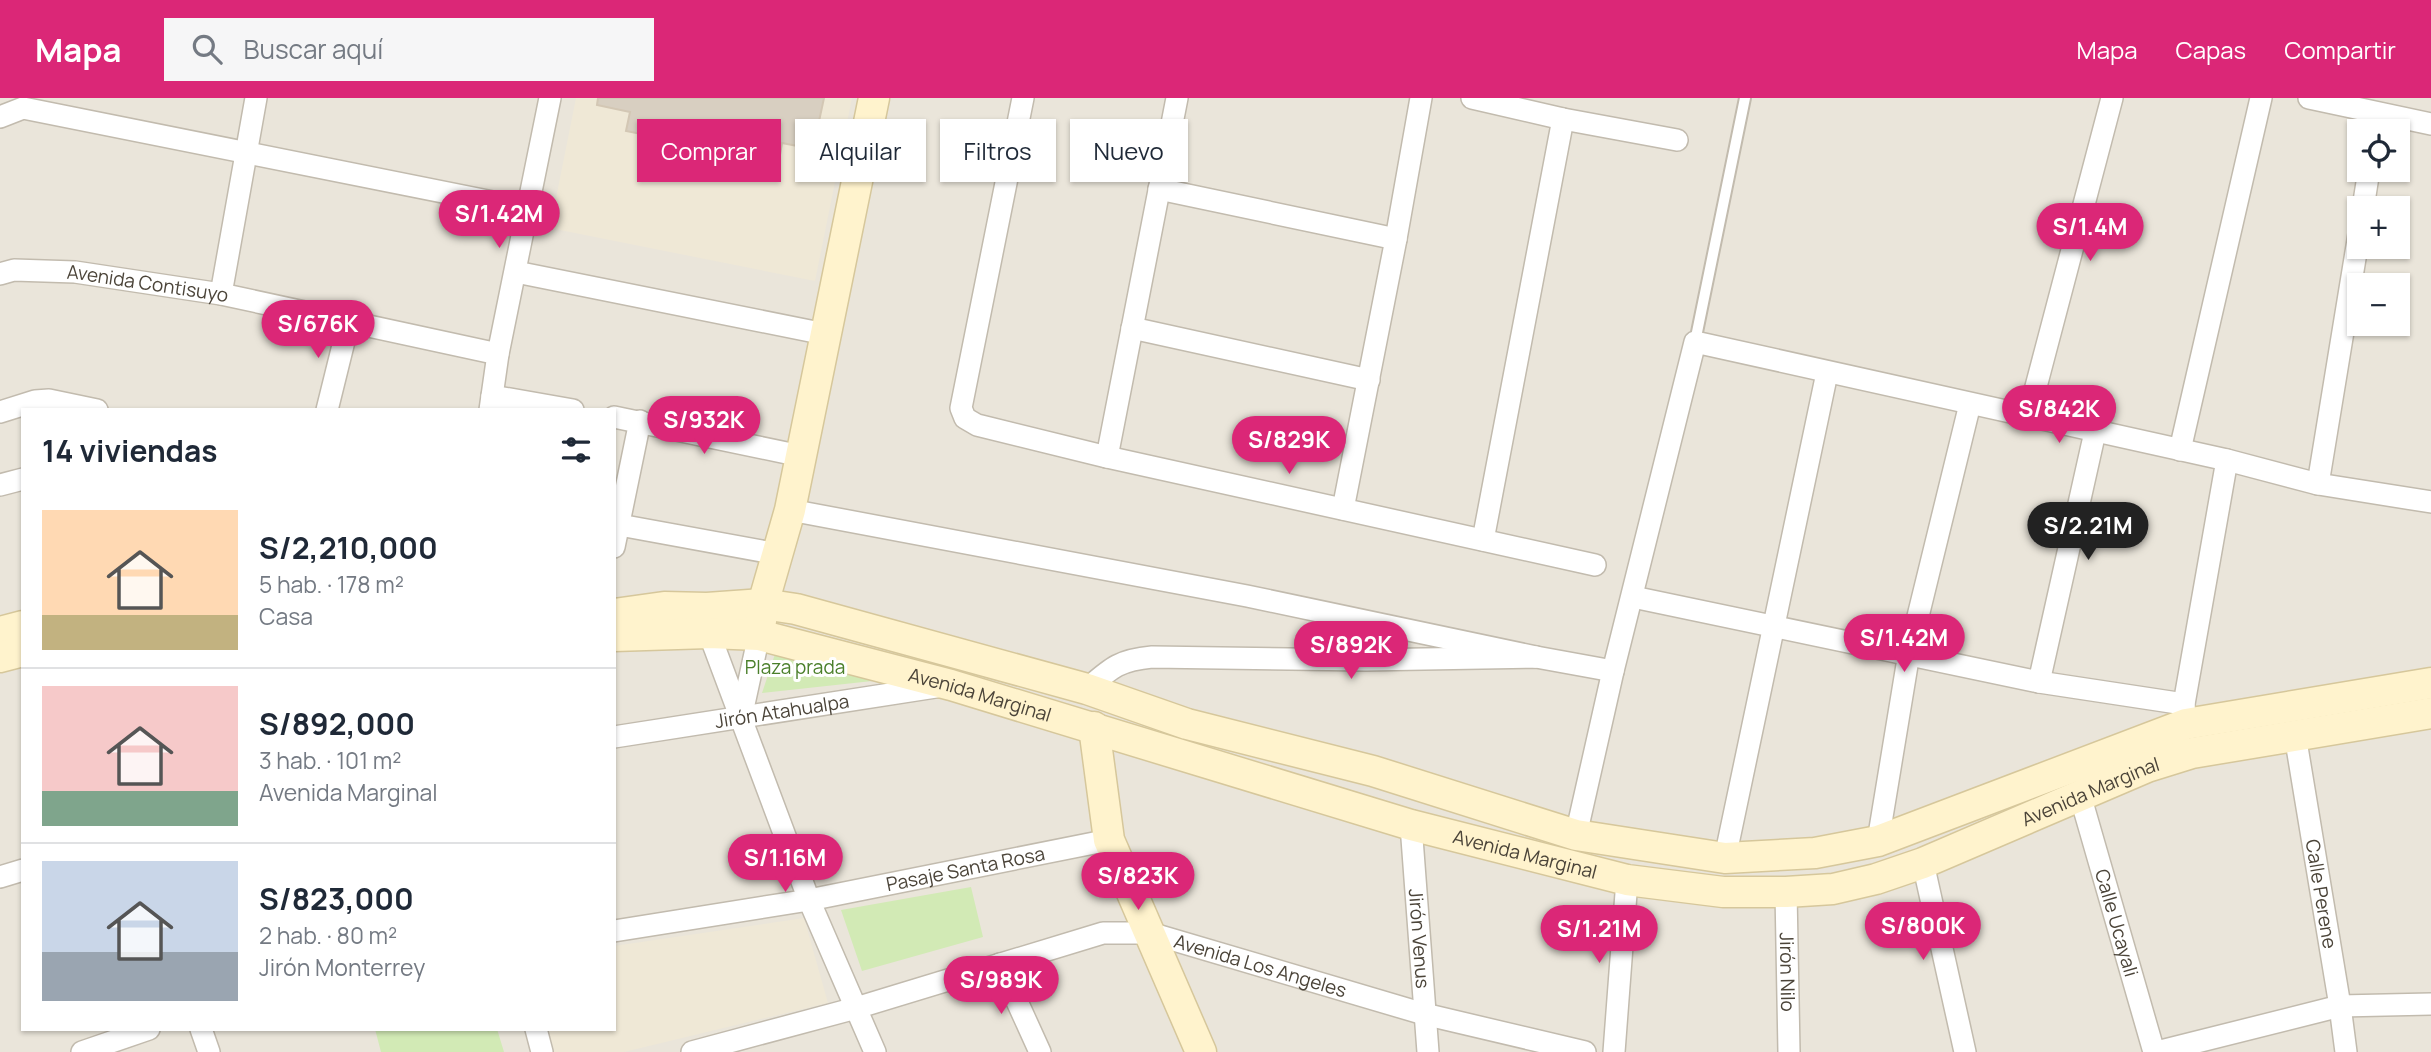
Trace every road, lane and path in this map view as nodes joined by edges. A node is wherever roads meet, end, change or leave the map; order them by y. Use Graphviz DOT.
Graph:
graph roads {
  1 [pos="256,98"];
  2 [pos="550,98"];
  3 [pos="874,98"];
  4 [pos="1023,98"];
  5 [pos="1177,98"];
  6 [pos="1421,98"];
  7 [pos="1472,98"];
  8 [pos="1745,98"];
  9 [pos="2112,98"];
  10 [pos="2261,98"];
  11 [pos="2309,98"];
  12 [pos="24,103"];
  13 [pos="0,117"];
  14 [pos="2368,119"];
  15 [pos="1563,120"];
  16 [pos="2410,123"];
  17 [pos="2431,124"];
  18 [pos="1677,141"];
  19 [pos="246,152"];
  20 [pos="1159,189"];
  21 [pos="528,209"];
  22 [pos="1396,239"];
  23 [pos="2355,259"];
  24 [pos="516,272"];
  25 [pos="0,274"];
  26 [pos="222,294"];
  27 [pos="349,321"];
  28 [pos="1132,328"];
  29 [pos="825,334"];
  30 [pos="1695,342"];
  31 [pos="498,354"];
  32 [pos="1827,373"];
  33 [pos="1369,380"];
  34 [pos="491,403"];
  35 [pos="1970,404"];
  36 [pos="87,408"];
  37 [pos="327,408"];
  38 [pos="550,408"];
  39 [pos="0,412"];
  40 [pos="616,417"];
  41 [pos="2028,417"];
  42 [pos="640,421"];
  43 [pos="2095,432"];
  44 [pos="2180,450"];
  45 [pos="801,456"];
  46 [pos="1107,457"];
  47 [pos="2227,460"];
  48 [pos="21,480"];
  49 [pos="2318,484"];
  50 [pos="0,485"];
  51 [pos="2431,502"];
  52 [pos="1343,509"];
  53 [pos="790,510"];
  54 [pos="616,525"];
  55 [pos="1483,540"];
  56 [pos="778,554"];
  57 [pos="1595,565"];
  58 [pos="1633,597"];
  59 [pos="763,604"];
  60 [pos="616,614"];
  61 [pos="708,621"];
  62 [pos="1775,625"];
  63 [pos="21,627"];
  64 [pos="0,632"];
  65 [pos="759,635"];
  66 [pos="616,636"];
  67 [pos="21,652"];
  68 [pos="1909,653"];
  69 [pos="0,657"];
  70 [pos="1536,657"];
  71 [pos="1613,671"];
  72 [pos="2039,682"];
  73 [pos="2431,683"];
  74 [pos="951,685"];
  75 [pos="1087,689"];
  76 [pos="2431,713"];
  77 [pos="741,718"];
  78 [pos="1094,727"];
  79 [pos="2187,727"];
  80 [pos="2295,735"];
  81 [pos="616,737"];
  82 [pos="2080,794"];
  83 [pos="1411,825"];
  84 [pos="1576,835"];
  85 [pos="1109,840"];
  86 [pos="1878,841"];
  87 [pos="1725,858"];
  88 [pos="1923,863"];
  89 [pos="21,871"];
  90 [pos="0,877"];
  91 [pos="1627,880"];
  92 [pos="1786,892"];
  93 [pos="809,900"];
  94 [pos="616,931"];
  95 [pos="1150,933"];
  96 [pos="1000,964"];
  97 [pos="2431,1004"];
  98 [pos="2340,1006"];
  99 [pos="856,1008"];
  100 [pos="1424,1014"];
  101 [pos="143,1031"];
  102 [pos="202,1031"];
  103 [pos="537,1031"];
  104 [pos="696,1051"];
  105 [pos="82,1052"];
  106 [pos="209,1052"];
  107 [pos="542,1052"];
  108 [pos="875,1052"];
  109 [pos="1040,1052"];
  110 [pos="1201,1052"];
  111 [pos="1428,1052"];
  112 [pos="1585,1052"];
  113 [pos="1614,1052"];
  114 [pos="1788,1052"];
  115 [pos="1965,1052"];
  116 [pos="2156,1052"];
  117 [pos="2346,1052"];
  1 -- 19 [label="street"];
  2 -- 21 [label="street"];
  3 -- 29 [label="main road"];
  4 -- 46 [label="street"];
  5 -- 20 [label="street"];
  6 -- 22 [label="street"];
  7 -- 15 [label="street"];
  8 -- 30 [label="lane"];
  9 -- 41 [label="street"];
  10 -- 44 [label="street"];
  11 -- 14 [label="street"];
  12 -- 13 [label="street"];
  12 -- 19 [label="street"];
  15 -- 18 [label="street"];
  15 -- 55 [label="street"];
  16 -- 17 [label="street"];
  19 -- 21 [label="street"];
  19 -- 26 [label="street"];
  20 -- 22 [label="street"];
  20 -- 28 [label="street"];
  21 -- 24 [label="street"];
  22 -- 33 [label="street"];
  23 -- 49 [label="street"];
  24 -- 29 [label="street"];
  24 -- 31 [label="street"];
  25 -- 26 [label="street, Avenida Contisuyo"];
  26 -- 27 [label="street, Avenida Contisuyo"];
  27 -- 31 [label="street, Avenida Contisuyo"];
  27 -- 37 [label="street"];
  28 -- 33 [label="street"];
  28 -- 46 [label="street"];
  29 -- 45 [label="main road"];
  30 -- 32 [label="street"];
  30 -- 58 [label="street"];
  31 -- 34 [label="street"];
  32 -- 35 [label="street"];
  32 -- 62 [label="street"];
  33 -- 52 [label="street"];
  34 -- 38 [label="street"];
  35 -- 41 [label="street"];
  35 -- 68 [label="street"];
  36 -- 39 [label="street"];
  40 -- 42 [label="street"];
  41 -- 43 [label="street"];
  42 -- 45 [label="street"];
  42 -- 54 [label="street"];
  43 -- 44 [label="street"];
  43 -- 72 [label="street"];
  44 -- 47 [label="street"];
  45 -- 53 [label="main road"];
  46 -- 52 [label="street"];
  47 -- 49 [label="street"];
  47 -- 79 [label="street"];
  48 -- 50 [label="street"];
  49 -- 51 [label="street"];
  52 -- 55 [label="street"];
  53 -- 56 [label="main road"];
  53 -- 70 [label="street"];
  54 -- 56 [label="street"];
  55 -- 57 [label="street"];
  56 -- 59 [label="main road"];
  58 -- 62 [label="street"];
  58 -- 71 [label="street"];
  59 -- 61 [label="main road, Avenida Marginal"];
  59 -- 65 [label="main road"];
  59 -- 75 [label="main road, Avenida Marginal"];
  60 -- 61 [label="main road, Avenida Marginal"];
  61 -- 65 [label="main road, Avenida Marginal"];
  61 -- 66 [label="main road, Avenida Marginal"];
  61 -- 77 [label="street"];
  62 -- 68 [label="street"];
  62 -- 87 [label="street"];
  63 -- 64 [label="main road"];
  65 -- 74 [label="main road, Avenida Marginal"];
  65 -- 77 [label="street"];
  67 -- 69 [label="main road"];
  68 -- 72 [label="street"];
  68 -- 86 [label="street"];
  70 -- 71 [label="street"];
  70 -- 75 [label="street"];
  71 -- 84 [label="street"];
  72 -- 79 [label="street"];
  73 -- 79 [label="main road, Avenida Marginal"];
  74 -- 77 [label="street, Jirón Atahualpa"];
  74 -- 78 [label="main road, Avenida Marginal"];
  75 -- 84 [label="main road, Avenida Marginal"];
  76 -- 80 [label="main road, Avenida Marginal"];
  77 -- 81 [label="street, Jirón Atahualpa"];
  77 -- 93 [label="street"];
  78 -- 83 [label="main road, Avenida Marginal"];
  78 -- 85 [label="main road"];
  79 -- 80 [label="main road, Avenida Marginal"];
  79 -- 82 [label="main road, Avenida Marginal"];
  79 -- 86 [label="main road, Avenida Marginal"];
  80 -- 98 [label="street, Calle Perene"];
  82 -- 88 [label="main road, Avenida Marginal"];
  82 -- 116 [label="street, Calle Ucayali"];
  83 -- 91 [label="main road, Avenida Marginal"];
  83 -- 100 [label="street, Jirón Venus"];
  84 -- 87 [label="main road, Avenida Marginal"];
  85 -- 93 [label="street, Pasaje Santa Rosa"];
  85 -- 95 [label="main road"];
  86 -- 87 [label="main road, Avenida Marginal"];
  88 -- 92 [label="main road, Avenida Marginal"];
  88 -- 115 [label="street"];
  89 -- 90 [label="street"];
  91 -- 92 [label="main road, Avenida Marginal"];
  91 -- 113 [label="street"];
  92 -- 114 [label="street, Jirón Nilo"];
  93 -- 94 [label="street, Pasaje Santa Rosa"];
  93 -- 99 [label="street"];
  95 -- 96 [label="street, Avenida Los Angeles"];
  95 -- 100 [label="street, Avenida Los Angeles"];
  95 -- 110 [label="main road"];
  96 -- 99 [label="street, Avenida Los Angeles"];
  96 -- 109 [label="street"];
  97 -- 98 [label="street"];
  98 -- 116 [label="street"];
  98 -- 117 [label="street, Calle Perene"];
  99 -- 104 [label="street, Avenida Los Angeles"];
  99 -- 108 [label="street"];
  100 -- 111 [label="street, Jirón Venus"];
  100 -- 112 [label="street, Avenida Los Angeles"];
  101 -- 105 [label="street"];
  102 -- 106 [label="street"];
  103 -- 107 [label="street"];
}
